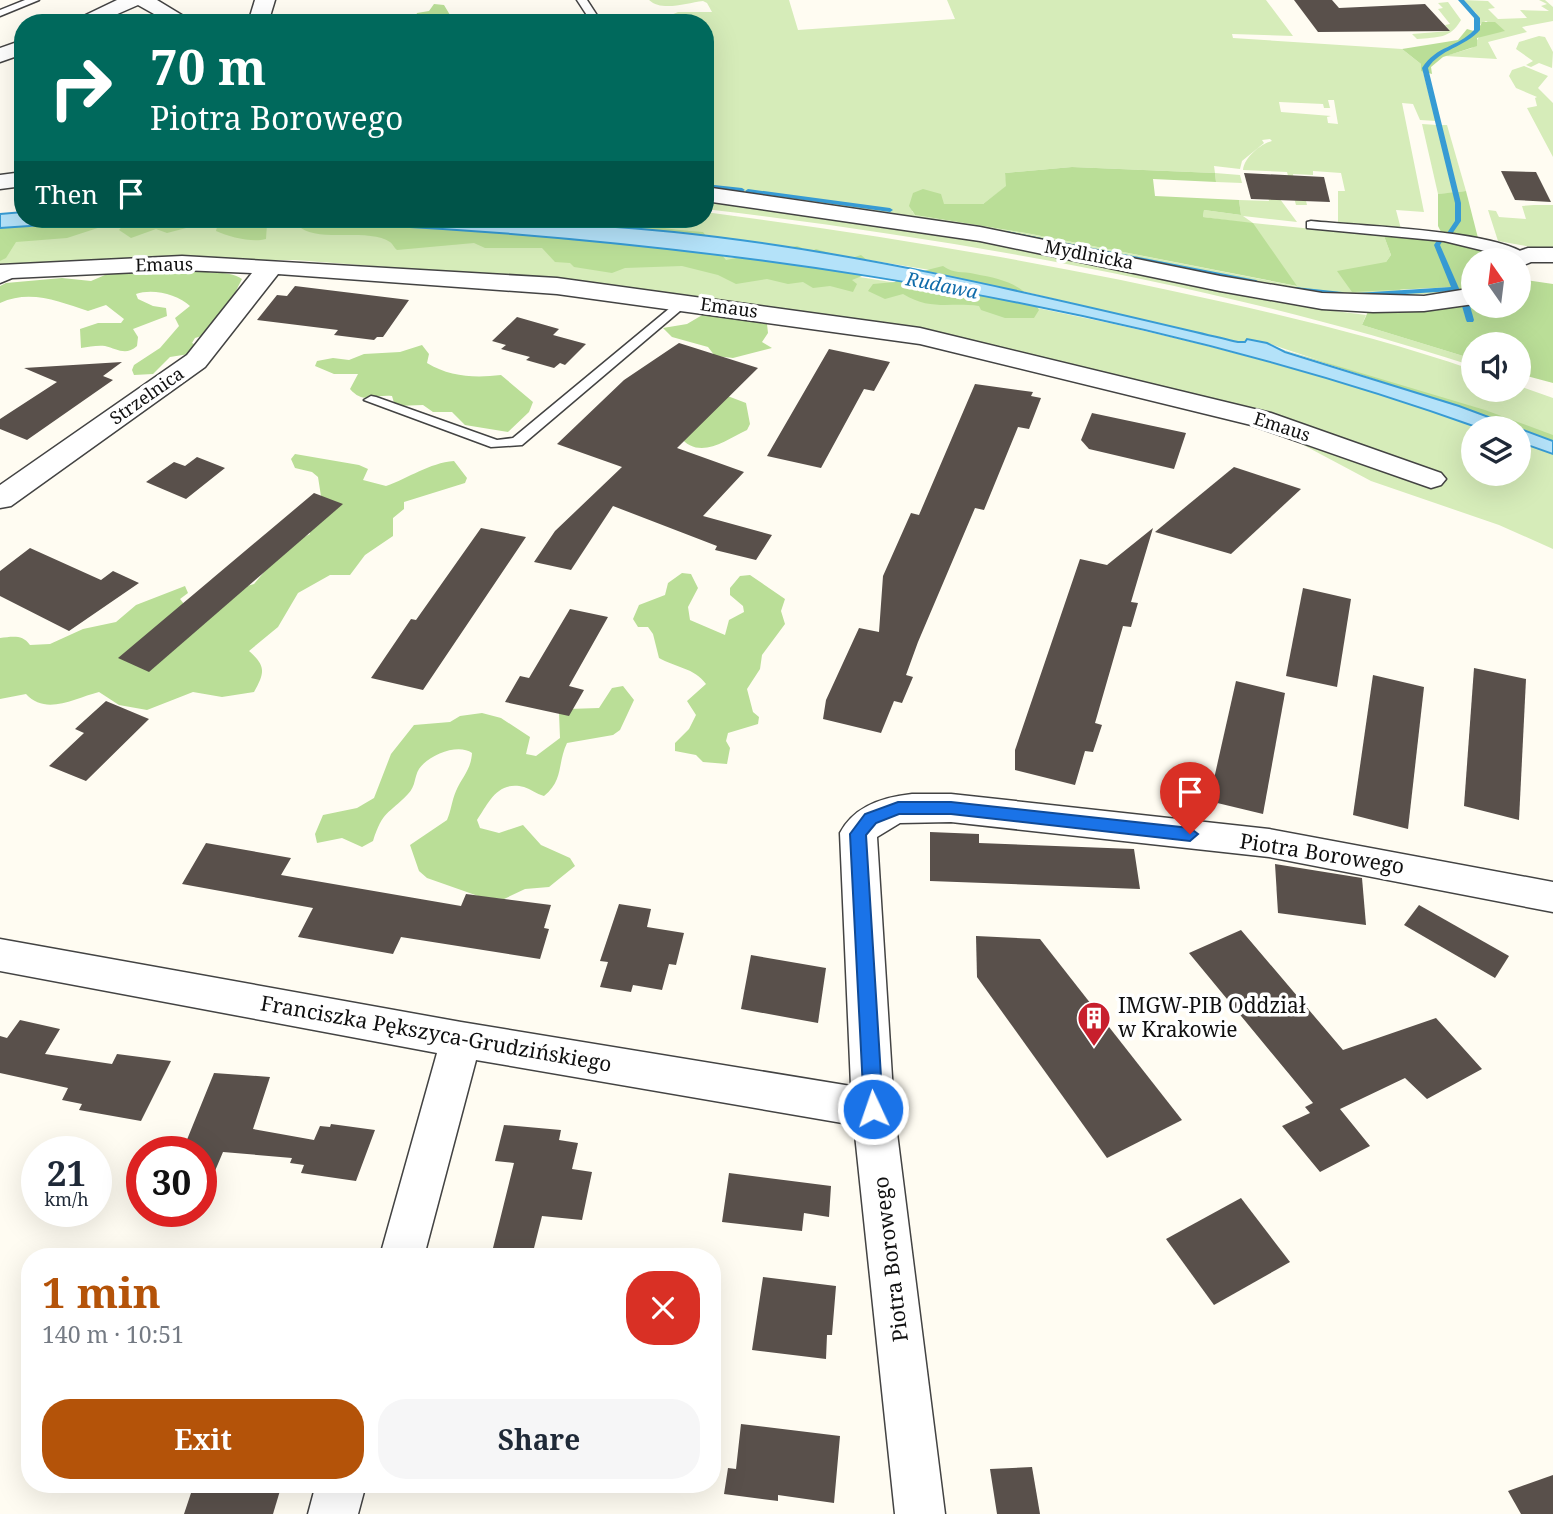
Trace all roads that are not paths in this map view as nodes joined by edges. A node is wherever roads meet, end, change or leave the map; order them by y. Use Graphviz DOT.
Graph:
graph roads {
  1 [pos="34,0"];
  2 [pos="134,0"];
  3 [pos="142,0"];
  4 [pos="0,13"];
  5 [pos="101,14"];
  6 [pos="168,14"];
  7 [pos="714,195"];
  8 [pos="1311,225"];
  9 [pos="1497,248"];
  10 [pos="1553,255"];
  11 [pos="1531,257"];
  12 [pos="271,266"];
  13 [pos="3,273"];
  14 [pos="1461,297"];
  15 [pos="682,302"];
  16 [pos="371,400"];
  17 [pos="1430,479"];
  18 [pos="0,499"];
  19 [pos="1553,897"];
  20 [pos="0,955"];
  21 [pos="461,1040"];
  22 [pos="873,1109"];
  23 [pos="404,1248"];
  24 [pos="339,1493"];
  25 [pos="333,1514"];
  26 [pos="920,1514"];
  1 -- 4 [label="lane"];
  2 -- 5 [label="street"];
  3 -- 6 [label="street"];
  7 -- 14 [label="street, Mydlnicka"];
  8 -- 9 [label="lane"];
  10 -- 11 [label="street"];
  12 -- 13 [label="street, Emaus"];
  12 -- 15 [label="street, Emaus"];
  12 -- 18 [label="street, Strzelnica"];
  15 -- 16 [label="lane"];
  15 -- 17 [label="street, Emaus"];
  19 -- 22 [label="street, Piotra Borowego"];
  20 -- 21 [label="street, Franciszka Pększyca-Grudzińskiego"];
  21 -- 22 [label="street, Franciszka Pększyca-Grudzińskiego"];
  21 -- 23 [label="street"];
  22 -- 26 [label="street, Piotra Borowego"];
  24 -- 25 [label="street"];
}
